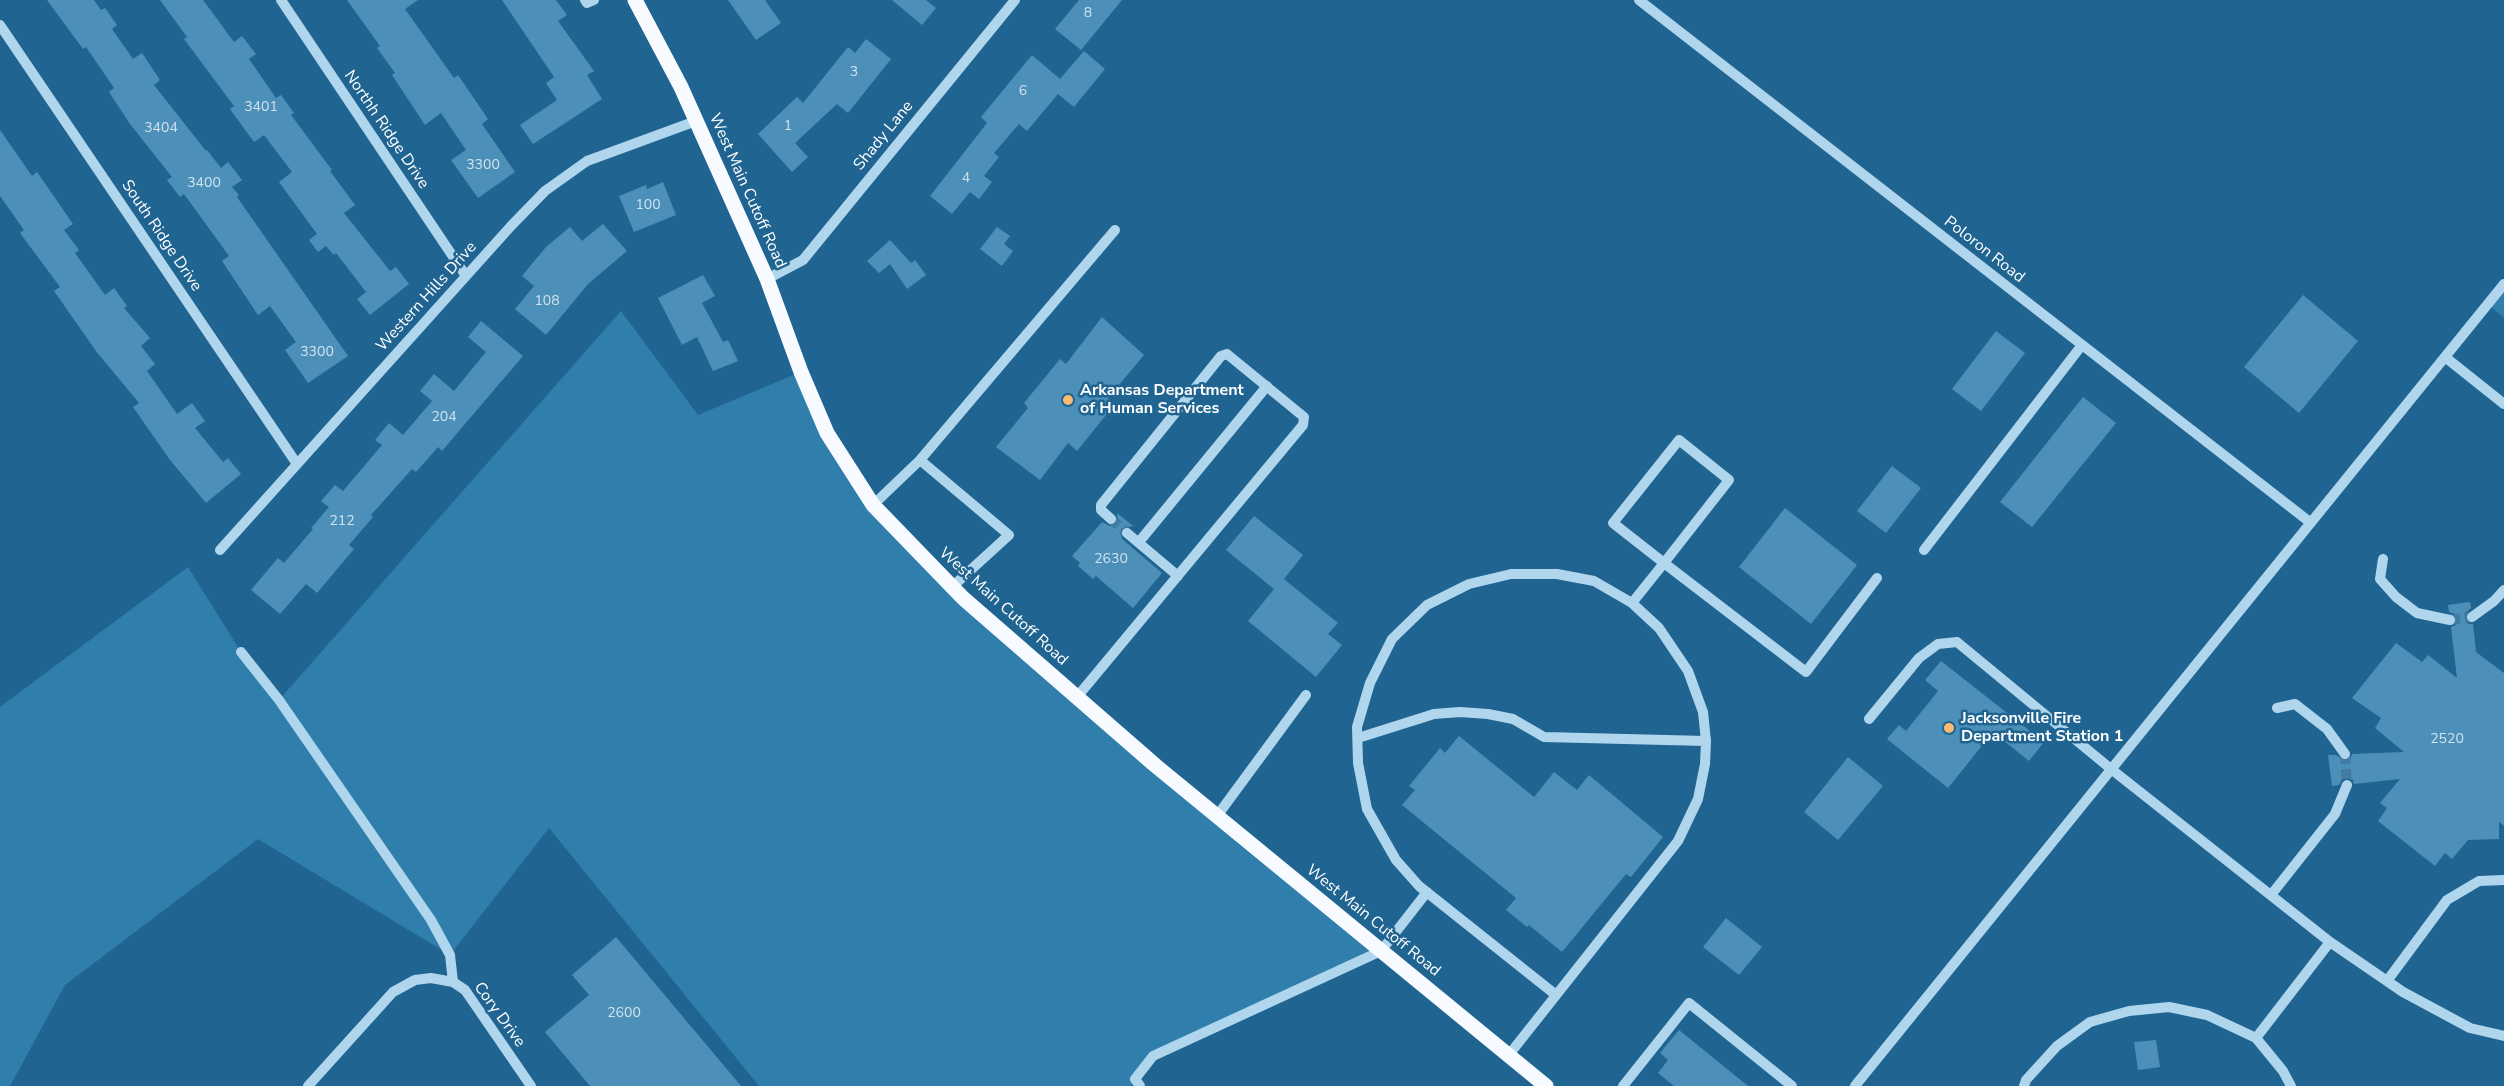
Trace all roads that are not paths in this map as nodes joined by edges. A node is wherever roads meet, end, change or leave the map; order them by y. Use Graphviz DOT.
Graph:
graph roads {
  1 [pos="281,0"];
  2 [pos="585,0"];
  3 [pos="594,0"];
  4 [pos="635,0"];
  5 [pos="1015,0"];
  6 [pos="1639,0"];
  7 [pos="0,25"];
  8 [pos="696,121"];
  9 [pos="1115,230"];
  10 [pos="466,276"];
  11 [pos="767,279"];
  12 [pos="2504,284"];
  13 [pos="2082,345"];
  14 [pos="2445,357"];
  15 [pos="1268,386"];
  16 [pos="2504,404"];
  17 [pos="920,460"];
  18 [pos="297,464"];
  19 [pos="873,505"];
  20 [pos="1111,519"];
  21 [pos="2311,523"];
  22 [pos="1127,533"];
  23 [pos="1139,542"];
  24 [pos="220,550"];
  25 [pos="1924,550"];
  26 [pos="2383,559"];
  27 [pos="1664,562"];
  28 [pos="1178,576"];
  29 [pos="1877,578"];
  30 [pos="952,587"];
  31 [pos="2504,590"];
  32 [pos="1632,603"];
  33 [pos="2472,617"];
  34 [pos="2450,620"];
  35 [pos="241,652"];
  36 [pos="1306,695"];
  37 [pos="1077,697"];
  38 [pos="2277,708"];
  39 [pos="1869,719"];
  40 [pos="1358,738"];
  41 [pos="1706,741"];
  42 [pos="2345,754"];
  43 [pos="2111,769"];
  44 [pos="2347,785"];
  45 [pos="1217,816"];
  46 [pos="2504,880"];
  47 [pos="1427,892"];
  48 [pos="2271,895"];
  49 [pos="2330,942"];
  50 [pos="1381,951"];
  51 [pos="2387,981"];
  52 [pos="453,982"];
  53 [pos="1556,995"];
  54 [pos="2504,1036"];
  55 [pos="2256,1038"];
  56 [pos="1509,1056"];
  57 [pos="1786,1084"];
  58 [pos="1627,1085"];
  59 [pos="308,1086"];
  60 [pos="531,1086"];
  61 [pos="1140,1086"];
  62 [pos="1546,1086"];
  63 [pos="1855,1086"];
  64 [pos="2024,1086"];
  65 [pos="2291,1086"];
  1 -- 10 [label="street, Northh Ridge Drive"];
  2 -- 3 [label="street"];
  4 -- 8 [label="main road, West Main Cutoff Road"];
  5 -- 11 [label="street, Shady Lane"];
  6 -- 13 [label="street, Poloron Road"];
  7 -- 18 [label="street, South Ridge Drive"];
  8 -- 10 [label="street, Western Hills Drive"];
  8 -- 11 [label="main road, West Main Cutoff Road"];
  9 -- 17 [label="street"];
  10 -- 18 [label="street, Western Hills Drive"];
  11 -- 19 [label="main road, West Main Cutoff Road"];
  12 -- 14 [label="street"];
  13 -- 21 [label="street, Poloron Road"];
  13 -- 25 [label="street"];
  14 -- 16 [label="street"];
  14 -- 21 [label="street"];
  15 -- 20 [label="street"];
  15 -- 23 [label="street"];
  15 -- 28 [label="street"];
  17 -- 19 [label="street"];
  17 -- 30 [label="street"];
  18 -- 24 [label="street, Western Hills Drive"];
  19 -- 30 [label="main road, West Main Cutoff Road"];
  21 -- 43 [label="street"];
  22 -- 23 [label="street"];
  23 -- 28 [label="street"];
  26 -- 34 [label="street"];
  27 -- 27 [label="street"];
  27 -- 29 [label="street"];
  27 -- 32 [label="street"];
  28 -- 37 [label="street"];
  30 -- 37 [label="main road, West Main Cutoff Road"];
  31 -- 33 [label="street"];
  32 -- 40 [label="street"];
  32 -- 41 [label="street"];
  35 -- 52 [label="street"];
  36 -- 45 [label="street"];
  37 -- 45 [label="main road, West Main Cutoff Road"];
  38 -- 42 [label="street"];
  39 -- 43 [label="street"];
  40 -- 41 [label="street"];
  40 -- 47 [label="street"];
  41 -- 53 [label="street"];
  43 -- 48 [label="street"];
  43 -- 63 [label="street"];
  44 -- 48 [label="street"];
  45 -- 50 [label="main road, West Main Cutoff Road"];
  46 -- 51 [label="street"];
  47 -- 50 [label="street"];
  47 -- 53 [label="street"];
  48 -- 49 [label="street"];
  49 -- 51 [label="street"];
  49 -- 55 [label="street"];
  50 -- 56 [label="main road, West Main Cutoff Road"];
  50 -- 61 [label="street"];
  51 -- 54 [label="street"];
  52 -- 59 [label="street, Cory Drive"];
  52 -- 60 [label="street, Cory Drive"];
  53 -- 56 [label="street"];
  55 -- 64 [label="street"];
  55 -- 65 [label="street"];
  56 -- 62 [label="main road, West Main Cutoff Road"];
  57 -- 58 [label="street"];
}
